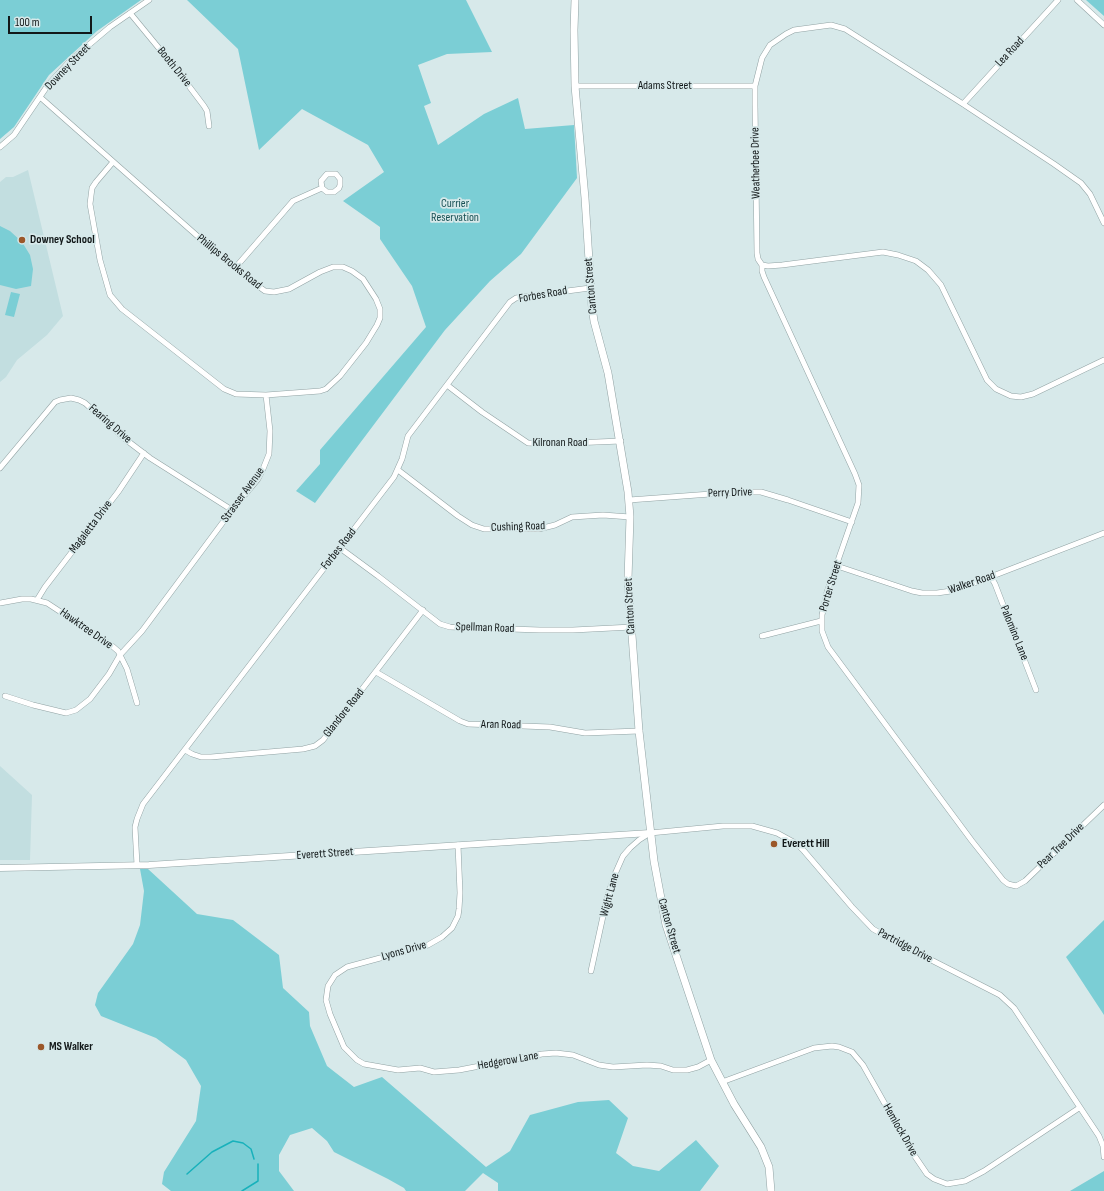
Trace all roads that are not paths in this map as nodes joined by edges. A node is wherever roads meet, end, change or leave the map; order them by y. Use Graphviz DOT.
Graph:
graph roads {
  1 [pos="149,0"];
  2 [pos="576,0"];
  3 [pos="1058,0"];
  4 [pos="1077,0"];
  5 [pos="130,13"];
  6 [pos="1104,25"];
  7 [pos="575,86"];
  8 [pos="755,86"];
  9 [pos="40,97"];
  10 [pos="963,104"];
  11 [pos="209,126"];
  12 [pos="0,147"];
  13 [pos="113,162"];
  14 [pos="322,188"];
  15 [pos="1104,223"];
  16 [pos="762,265"];
  17 [pos="235,268"];
  18 [pos="590,288"];
  19 [pos="1104,360"];
  20 [pos="447,385"];
  21 [pos="266,395"];
  22 [pos="620,441"];
  23 [pos="144,454"];
  24 [pos="0,468"];
  25 [pos="398,470"];
  26 [pos="629,500"];
  27 [pos="232,510"];
  28 [pos="630,517"];
  29 [pos="852,522"];
  30 [pos="1104,532"];
  31 [pos="340,548"];
  32 [pos="837,566"];
  33 [pos="991,577"];
  34 [pos="37,600"];
  35 [pos="0,603"];
  36 [pos="422,610"];
  37 [pos="821,621"];
  38 [pos="632,627"];
  39 [pos="762,636"];
  40 [pos="120,655"];
  41 [pos="376,672"];
  42 [pos="1036,690"];
  43 [pos="5,696"];
  44 [pos="137,703"];
  45 [pos="639,731"];
  46 [pos="185,750"];
  47 [pos="1104,805"];
  48 [pos="650,833"];
  49 [pos="458,845"];
  50 [pos="137,865"];
  51 [pos="0,868"];
  52 [pos="1016,886"];
  53 [pos="591,971"];
  54 [pos="330,1014"];
  55 [pos="711,1060"];
  56 [pos="722,1082"];
  57 [pos="1079,1108"];
  58 [pos="1104,1157"];
  59 [pos="771,1191"];
  1 -- 5 [label="street, Downey Street"];
  2 -- 7 [label="main road, Canton Street"];
  3 -- 10 [label="street, Lea Road"];
  4 -- 6 [label="street"];
  5 -- 9 [label="street, Downey Street"];
  5 -- 11 [label="street, Booth Drive"];
  7 -- 8 [label="street, Adams Street"];
  7 -- 18 [label="main road, Canton Street"];
  8 -- 10 [label="street, Weatherbee Drive"];
  8 -- 16 [label="street, Weatherbee Drive"];
  9 -- 12 [label="street, Downey Street"];
  9 -- 13 [label="street, Phillips Brooks Road"];
  10 -- 15 [label="street, Weatherbee Drive"];
  13 -- 17 [label="street, Phillips Brooks Road"];
  13 -- 21 [label="street"];
  14 -- 17 [label="street"];
  16 -- 19 [label="street"];
  16 -- 29 [label="street, Porter Street"];
  17 -- 21 [label="street, Phillips Brooks Road"];
  18 -- 20 [label="street, Forbes Road"];
  18 -- 22 [label="main road, Canton Street"];
  20 -- 22 [label="street, Kilronan Road"];
  20 -- 25 [label="street, Forbes Road"];
  21 -- 27 [label="street, Strasser Avenue"];
  22 -- 26 [label="main road, Canton Street"];
  23 -- 24 [label="street, Fearing Drive"];
  23 -- 27 [label="street, Fearing Drive"];
  23 -- 34 [label="street, Magaletta Drive"];
  25 -- 28 [label="street, Cushing Road"];
  25 -- 31 [label="street, Forbes Road"];
  26 -- 28 [label="main road, Canton Street"];
  26 -- 29 [label="street, Perry Drive"];
  27 -- 40 [label="street, Strasser Avenue"];
  28 -- 38 [label="main road, Canton Street"];
  29 -- 32 [label="street, Porter Street"];
  30 -- 33 [label="street, Walker Road"];
  31 -- 36 [label="street, Spellman Road"];
  31 -- 46 [label="street, Forbes Road"];
  32 -- 33 [label="street, Walker Road"];
  32 -- 37 [label="street, Porter Street"];
  33 -- 42 [label="street, Palomino Lane"];
  34 -- 35 [label="street, Hawktree Drive"];
  34 -- 40 [label="street, Hawktree Drive"];
  36 -- 38 [label="street, Spellman Road"];
  36 -- 41 [label="street, Glandore Road"];
  37 -- 39 [label="street"];
  37 -- 52 [label="street, Porter Street"];
  38 -- 45 [label="main road, Canton Street"];
  40 -- 43 [label="street, Strasser Avenue"];
  40 -- 44 [label="street, Hawktree Drive"];
  41 -- 45 [label="street, Aran Road"];
  41 -- 46 [label="street, Glandore Road"];
  45 -- 48 [label="main road, Canton Street"];
  46 -- 50 [label="street, Forbes Road"];
  47 -- 52 [label="street, Pear Tree Drive"];
  48 -- 49 [label="street, Everett Street"];
  48 -- 53 [label="street, Wight Lane"];
  48 -- 55 [label="main road, Canton Street"];
  48 -- 57 [label="street, Partridge Drive"];
  49 -- 50 [label="street, Everett Street"];
  49 -- 54 [label="street, Lyons Drive"];
  50 -- 51 [label="street, Everett Street"];
  54 -- 55 [label="street, Hedgerow Lane"];
  55 -- 56 [label="main road, Canton Street"];
  56 -- 57 [label="street, Hemlock Drive"];
  56 -- 59 [label="main road, Canton Street"];
  57 -- 58 [label="street, Partridge Drive"];
}
